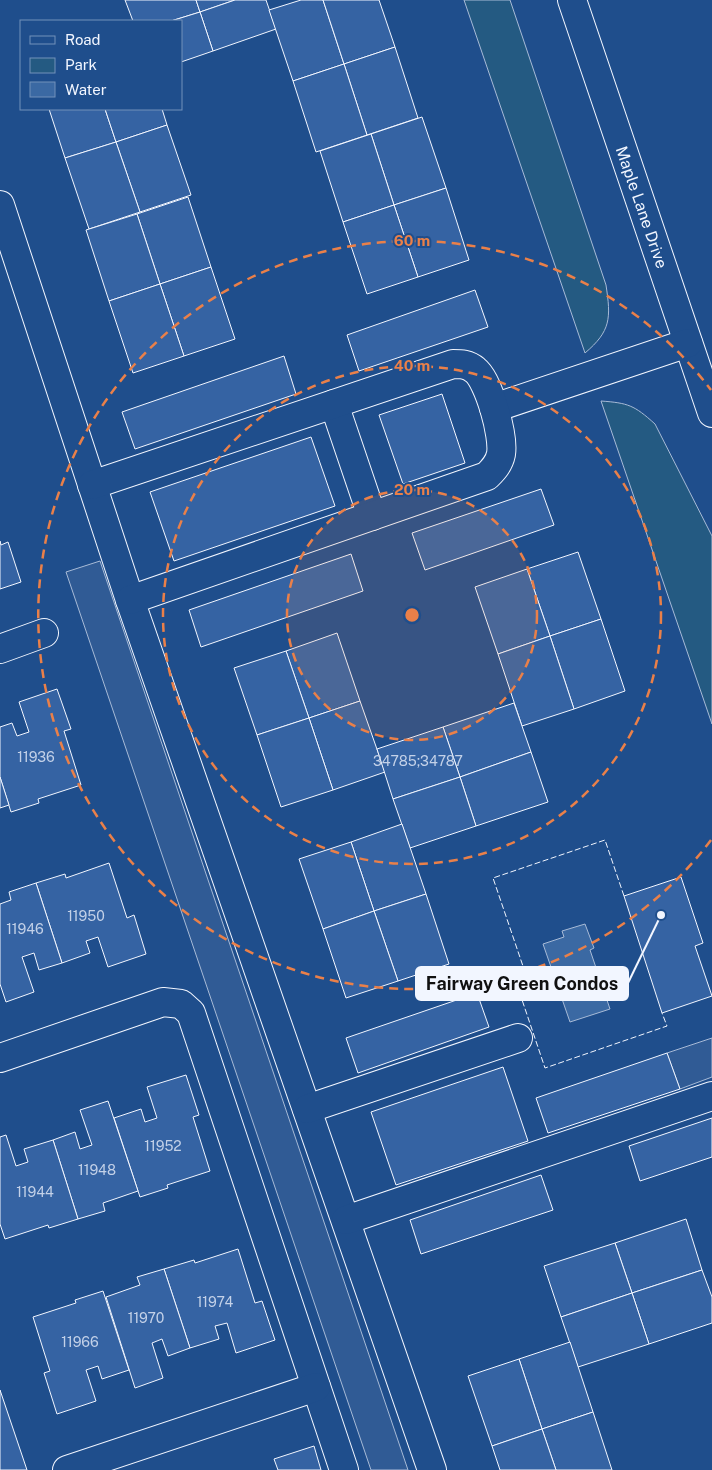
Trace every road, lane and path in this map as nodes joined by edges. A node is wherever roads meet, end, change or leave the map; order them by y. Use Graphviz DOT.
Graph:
graph roads {
  1 [pos="572,0"];
  2 [pos="0,205"];
  3 [pos="688,343"];
  4 [pos="334,404"];
  5 [pos="494,408"];
  6 [pos="712,413"];
  7 [pos="92,485"];
  8 [pos="372,516"];
  9 [pos="130,600"];
  10 [pos="44,633"];
  11 [pos="0,648"];
  12 [pos="518,1038"];
  13 [pos="0,1058"];
  14 [pos="712,1096"];
  15 [pos="307,1109"];
  16 [pos="346,1220"];
  17 [pos="316,1387"];
  18 [pos="67,1470"];
  19 [pos="344,1470"];
  20 [pos="432,1470"];
  1 -- 3 [label="street, Maple Lane Drive"];
  2 -- 7 [label="street"];
  3 -- 5 [label="street"];
  3 -- 6 [label="street, Maple Lane Drive"];
  4 -- 5 [label="street"];
  4 -- 7 [label="street"];
  4 -- 8 [label="street"];
  5 -- 8 [label="street"];
  7 -- 9 [label="street"];
  8 -- 9 [label="street"];
  9 -- 15 [label="street"];
  10 -- 11 [label="street"];
  12 -- 15 [label="street"];
  13 -- 17 [label="street"];
  14 -- 16 [label="street"];
  15 -- 16 [label="street"];
  16 -- 20 [label="street"];
  17 -- 18 [label="street"];
  17 -- 19 [label="street"];
}
